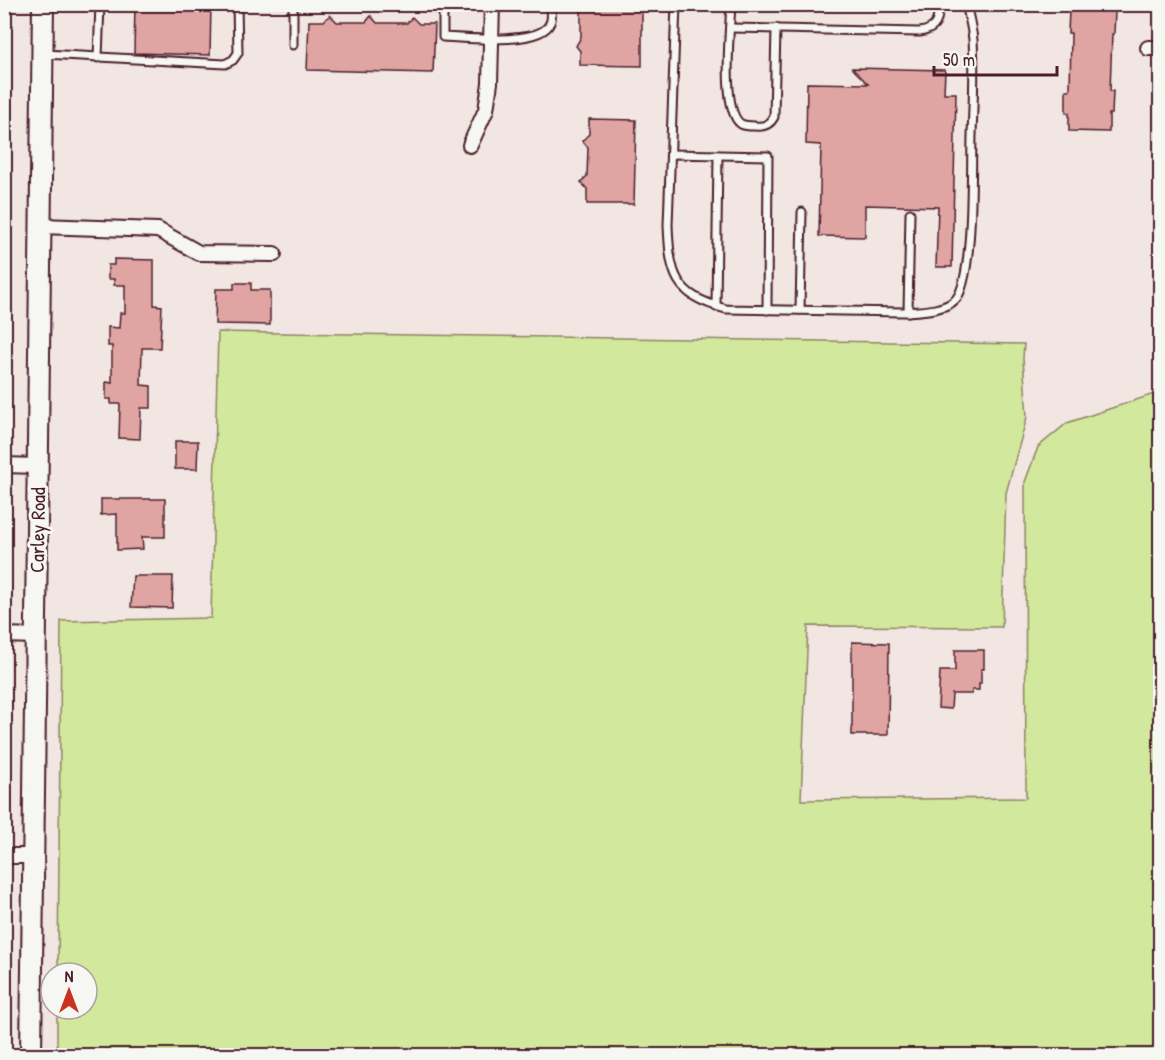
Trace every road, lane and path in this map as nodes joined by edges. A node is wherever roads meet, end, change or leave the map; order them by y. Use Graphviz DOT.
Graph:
graph roads {
  1 [pos="43,4"];
  2 [pos="100,4"];
  3 [pos="237,4"];
  4 [pos="293,4"];
  5 [pos="443,4"];
  6 [pos="492,4"];
  7 [pos="550,4"];
  8 [pos="676,4"];
  9 [pos="731,4"];
  10 [pos="939,4"];
  11 [pos="966,4"];
  12 [pos="730,27"];
  13 [pos="776,28"];
  14 [pos="491,40"];
  15 [pos="293,45"];
  16 [pos="43,54"];
  17 [pos="98,58"];
  18 [pos="470,145"];
  19 [pos="671,154"];
  20 [pos="718,155"];
  21 [pos="802,212"];
  22 [pos="909,213"];
  23 [pos="40,226"];
  24 [pos="274,254"];
  25 [pos="716,307"];
  26 [pos="767,310"];
  27 [pos="800,310"];
  28 [pos="908,312"];
  29 [pos="4,465"];
  30 [pos="37,466"];
  31 [pos="4,635"];
  32 [pos="36,636"];
  33 [pos="4,856"];
  34 [pos="34,856"];
  35 [pos="31,1056"];
  1 -- 16 [label="street, Carley Road"];
  2 -- 17 [label="lane"];
  3 -- 17 [label="lane"];
  4 -- 15 [label="lane"];
  5 -- 14 [label="lane"];
  6 -- 14 [label="street"];
  7 -- 14 [label="lane"];
  8 -- 19 [label="lane"];
  9 -- 12 [label="lane"];
  10 -- 13 [label="lane"];
  11 -- 28 [label="lane"];
  12 -- 13 [label="lane"];
  12 -- 13 [label="lane"];
  14 -- 18 [label="street"];
  16 -- 17 [label="lane"];
  16 -- 23 [label="street, Carley Road"];
  19 -- 20 [label="lane"];
  19 -- 25 [label="lane"];
  20 -- 25 [label="lane"];
  20 -- 26 [label="lane"];
  21 -- 27 [label="lane"];
  22 -- 28 [label="lane"];
  23 -- 24 [label="street"];
  23 -- 30 [label="street, Carley Road"];
  25 -- 26 [label="lane"];
  26 -- 27 [label="lane"];
  27 -- 28 [label="lane"];
  29 -- 30 [label="street"];
  30 -- 32 [label="street, Carley Road"];
  31 -- 32 [label="street"];
  32 -- 34 [label="street, Carley Road"];
  33 -- 34 [label="street"];
  34 -- 35 [label="street, Carley Road"];
}
